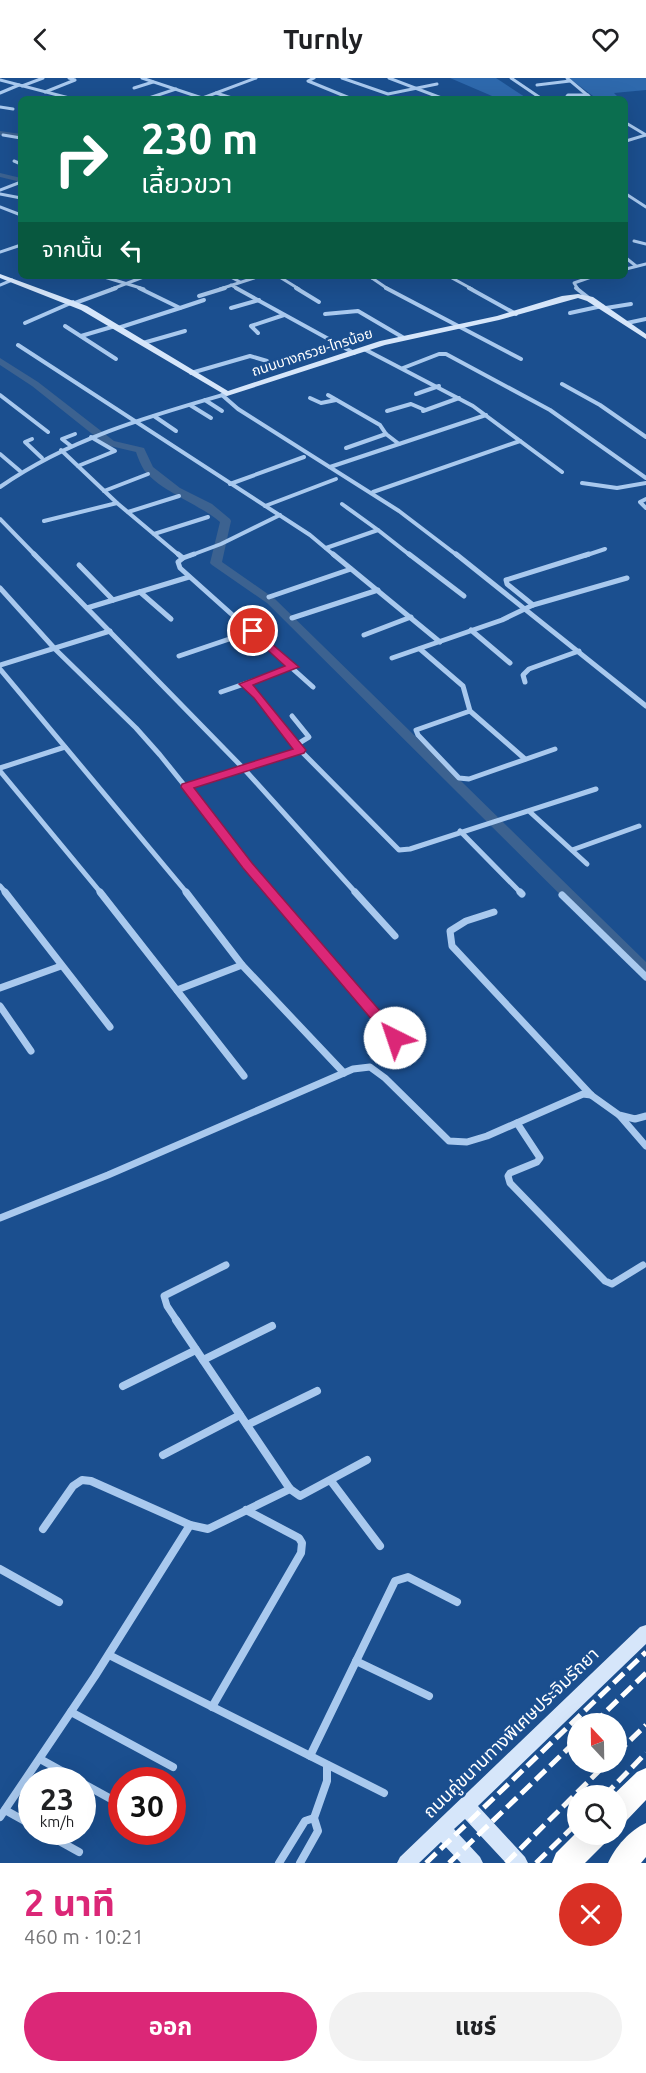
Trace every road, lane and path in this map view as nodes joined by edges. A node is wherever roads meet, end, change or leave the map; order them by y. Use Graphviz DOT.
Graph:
graph roads {
  1 [pos="43,78"];
  2 [pos="69,78"];
  3 [pos="142,78"];
  4 [pos="256,78"];
  5 [pos="314,78"];
  6 [pos="342,78"];
  7 [pos="389,78"];
  8 [pos="511,78"];
  9 [pos="568,79"];
  10 [pos="0,80"];
  11 [pos="153,82"];
  12 [pos="437,84"];
  13 [pos="537,85"];
  14 [pos="21,86"];
  15 [pos="134,87"];
  16 [pos="415,88"];
  17 [pos="176,89"];
  18 [pos="44,92"];
  19 [pos="0,93"];
  20 [pos="216,93"];
  21 [pos="588,95"];
  22 [pos="59,96"];
  23 [pos="155,96"];
  24 [pos="195,96"];
  25 [pos="207,96"];
  26 [pos="226,96"];
  27 [pos="345,96"];
  28 [pos="437,96"];
  29 [pos="538,96"];
  30 [pos="567,96"];
  31 [pos="0,107"];
  32 [pos="13,109"];
  33 [pos="628,124"];
  34 [pos="3,135"];
  35 [pos="646,135"];
  36 [pos="18,138"];
  37 [pos="628,140"];
  38 [pos="14,161"];
  39 [pos="18,163"];
  40 [pos="18,183"];
  41 [pos="0,192"];
  42 [pos="628,195"];
  43 [pos="18,197"];
  44 [pos="632,198"];
  45 [pos="628,199"];
  46 [pos="0,207"];
  47 [pos="646,207"];
  48 [pos="18,214"];
  49 [pos="634,241"];
  50 [pos="646,244"];
  51 [pos="18,247"];
  52 [pos="0,252"];
  53 [pos="628,260"];
  54 [pos="646,264"];
  55 [pos="636,266"];
  56 [pos="628,268"];
  57 [pos="0,276"];
  58 [pos="112,279"];
  59 [pos="140,279"];
  60 [pos="234,279"];
  61 [pos="250,279"];
  62 [pos="283,279"];
  63 [pos="373,279"];
  64 [pos="454,279"];
  65 [pos="585,279"];
  66 [pos="12,280"];
  67 [pos="240,282"];
  68 [pos="129,284"];
  69 [pos="0,285"];
  70 [pos="231,285"];
  71 [pos="199,296"];
  72 [pos="590,299"];
  73 [pos="204,300"];
  74 [pos="259,300"];
  75 [pos="319,302"];
  76 [pos="74,303"];
  77 [pos="631,304"];
  78 [pos="604,307"];
  79 [pos="180,308"];
  80 [pos="231,308"];
  81 [pos="570,313"];
  82 [pos="325,314"];
  83 [pos="516,314"];
  84 [pos="284,315"];
  85 [pos="646,319"];
  86 [pos="25,322"];
  87 [pos="627,323"];
  88 [pos="65,326"];
  89 [pos="117,327"];
  90 [pos="459,327"];
  91 [pos="185,331"];
  92 [pos="258,333"];
  93 [pos="81,336"];
  94 [pos="646,336"];
  95 [pos="404,338"];
  96 [pos="143,343"];
  97 [pos="18,345"];
  98 [pos="364,349"];
  99 [pos="354,353"];
  100 [pos="116,359"];
  101 [pos="521,360"];
  102 [pos="267,361"];
  103 [pos="403,368"];
  104 [pos="191,374"];
  105 [pos="562,384"];
  106 [pos="439,386"];
  107 [pos="416,394"];
  108 [pos="0,395"];
  109 [pos="328,395"];
  110 [pos="221,396"];
  111 [pos="310,398"];
  112 [pos="459,398"];
  113 [pos="205,400"];
  114 [pos="336,400"];
  115 [pos="190,405"];
  116 [pos="222,411"];
  117 [pos="387,411"];
  118 [pos="486,415"];
  119 [pos="154,416"];
  120 [pos="211,418"];
  121 [pos="134,422"];
  122 [pos="176,431"];
  123 [pos="48,432"];
  124 [pos="75,434"];
  125 [pos="386,434"];
  126 [pos="93,437"];
  127 [pos="646,437"];
  128 [pos="32,439"];
  129 [pos="520,441"];
  130 [pos="399,444"];
  131 [pos="71,446"];
  132 [pos="346,448"];
  133 [pos="61,450"];
  134 [pos="0,454"];
  135 [pos="304,457"];
  136 [pos="42,458"];
  137 [pos="78,466"];
  138 [pos="330,467"];
  139 [pos="21,471"];
  140 [pos="562,472"];
  141 [pos="148,474"];
  142 [pos="336,479"];
  143 [pos="646,480"];
  144 [pos="582,483"];
  145 [pos="230,484"];
  146 [pos="0,487"];
  147 [pos="104,491"];
  148 [pos="373,492"];
  149 [pos="179,496"];
  150 [pos="646,499"];
  151 [pos="117,503"];
  152 [pos="342,504"];
  153 [pos="266,506"];
  154 [pos="646,508"];
  155 [pos="128,512"];
  156 [pos="280,515"];
  157 [pos="208,517"];
  158 [pos="0,519"];
  159 [pos="44,521"];
  160 [pos="378,530"];
  161 [pos="154,534"];
  162 [pos="326,548"];
  163 [pos="605,549"];
  164 [pos="183,558"];
  165 [pos="79,565"];
  166 [pos="351,569"];
  167 [pos="189,576"];
  168 [pos="627,578"];
  169 [pos="0,588"];
  170 [pos="378,590"];
  171 [pos="140,592"];
  172 [pos="464,596"];
  173 [pos="269,597"];
  174 [pos="112,600"];
  175 [pos="533,605"];
  176 [pos="87,608"];
  177 [pos="523,610"];
  178 [pos="411,617"];
  179 [pos="292,618"];
  180 [pos="171,619"];
  181 [pos="471,630"];
  182 [pos="110,631"];
  183 [pos="253,631"];
  184 [pos="364,635"];
  185 [pos="440,642"];
  186 [pos="55,649"];
  187 [pos="420,649"];
  188 [pos="579,651"];
  189 [pos="179,656"];
  190 [pos="392,658"];
  191 [pos="510,663"];
  192 [pos="0,665"];
  193 [pos="293,667"];
  194 [pos="0,669"];
  195 [pos="525,682"];
  196 [pos="245,684"];
  197 [pos="313,687"];
  198 [pos="221,692"];
  199 [pos="646,706"];
  200 [pos="470,711"];
  201 [pos="292,716"];
  202 [pos="296,745"];
  203 [pos="65,747"];
  204 [pos="555,749"];
  205 [pos="300,750"];
  206 [pos="525,759"];
  207 [pos="244,769"];
  208 [pos="0,770"];
  209 [pos="187,787"];
  210 [pos="596,789"];
  211 [pos="530,812"];
  212 [pos="639,826"];
  213 [pos="460,831"];
  214 [pos="572,850"];
  215 [pos="587,864"];
  216 [pos="0,886"];
  217 [pos="522,894"];
  218 [pos="562,895"];
  219 [pos="494,912"];
  220 [pos="394,936"];
  221 [pos="242,965"];
  222 [pos="61,966"];
  223 [pos="646,976"];
  224 [pos="0,988"];
  225 [pos="177,990"];
  226 [pos="0,1006"];
  227 [pos="110,1027"];
  228 [pos="395,1038"];
  229 [pos="31,1051"];
  230 [pos="344,1073"];
  231 [pos="244,1076"];
  232 [pos="591,1095"];
  233 [pos="619,1115"];
  234 [pos="646,1116"];
  235 [pos="517,1123"];
  236 [pos="646,1146"];
  237 [pos="0,1218"];
  238 [pos="226,1264"];
  239 [pos="643,1265"];
  240 [pos="272,1326"];
  241 [pos="196,1350"];
  242 [pos="203,1360"];
  243 [pos="123,1386"];
  244 [pos="317,1391"];
  245 [pos="240,1415"];
  246 [pos="247,1425"];
  247 [pos="163,1455"];
  248 [pos="367,1460"];
  249 [pos="331,1481"];
  250 [pos="290,1489"];
  251 [pos="246,1510"];
  252 [pos="190,1525"];
  253 [pos="43,1529"];
  254 [pos="380,1546"];
  255 [pos="0,1569"];
  256 [pos="59,1602"];
  257 [pos="457,1602"];
  258 [pos="646,1633"];
  259 [pos="109,1655"];
  260 [pos="356,1661"];
  261 [pos="429,1696"];
  262 [pos="212,1707"];
  263 [pos="71,1712"];
  264 [pos="310,1756"];
  265 [pos="40,1759"];
  266 [pos="327,1764"];
  267 [pos="54,1767"];
  268 [pos="173,1767"];
  269 [pos="646,1781"];
  270 [pos="384,1793"];
  271 [pos="627,1800"];
  272 [pos="465,1806"];
  273 [pos="2,1813"];
  274 [pos="314,1818"];
  275 [pos="18,1819"];
  276 [pos="442,1829"];
  277 [pos="646,1838"];
  278 [pos="66,1845"];
  279 [pos="583,1845"];
  280 [pos="79,1852"];
  281 [pos="279,1863"];
  282 [pos="300,1863"];
  283 [pos="406,1863"];
  284 [pos="474,1863"];
  285 [pos="519,1863"];
  286 [pos="566,1863"];
  287 [pos="622,1863"];
  1 -- 14 [label="street"];
  2 -- 18 [label="street"];
  3 -- 11 [label="street"];
  4 -- 20 [label="street"];
  5 -- 27 [label="street"];
  6 -- 16 [label="street"];
  7 -- 16 [label="street"];
  8 -- 29 [label="street"];
  9 -- 13 [label="street"];
  9 -- 21 [label="street"];
  10 -- 14 [label="street"];
  11 -- 15 [label="street"];
  11 -- 17 [label="street"];
  12 -- 16 [label="street"];
  14 -- 18 [label="street"];
  14 -- 19 [label="street"];
  16 -- 28 [label="street"];
  17 -- 23 [label="street"];
  17 -- 24 [label="street"];
  18 -- 22 [label="street"];
  20 -- 25 [label="street"];
  20 -- 26 [label="street"];
  21 -- 30 [label="street"];
  31 -- 32 [label="street"];
  33 -- 35 [label="street"];
  34 -- 36 [label="street"];
  35 -- 37 [label="street"];
  38 -- 39 [label="street"];
  40 -- 41 [label="street"];
  41 -- 43 [label="street"];
  42 -- 44 [label="street"];
  44 -- 45 [label="street"];
  44 -- 47 [label="street"];
  46 -- 48 [label="street"];
  49 -- 50 [label="street"];
  51 -- 52 [label="street"];
  53 -- 55 [label="street"];
  54 -- 55 [label="street"];
  55 -- 56 [label="street"];
  57 -- 66 [label="main road"];
  58 -- 68 [label="street"];
  59 -- 68 [label="street"];
  60 -- 67 [label="street"];
  61 -- 67 [label="street"];
  62 -- 75 [label="street"];
  63 -- 90 [label="street"];
  64 -- 83 [label="street"];
  65 -- 72 [label="street"];
  66 -- 69 [label="street"];
  66 -- 76 [label="main road"];
  67 -- 70 [label="street"];
  68 -- 76 [label="street"];
  68 -- 79 [label="street"];
  70 -- 71 [label="street"];
  70 -- 74 [label="street"];
  72 -- 78 [label="main road, ถนนบางกรวย-ไทรน้อย"];
  72 -- 83 [label="main road, ถนนบางกรวย-ไทรน้อย"];
  73 -- 79 [label="street"];
  74 -- 80 [label="street"];
  74 -- 84 [label="street"];
  76 -- 86 [label="street"];
  76 -- 89 [label="main road"];
  77 -- 78 [label="street"];
  78 -- 81 [label="street"];
  78 -- 87 [label="main road, ถนนบางกรวย-ไทรน้อย"];
  79 -- 89 [label="street"];
  82 -- 95 [label="street"];
  83 -- 90 [label="main road, ถนนบางกรวย-ไทรน้อย"];
  84 -- 92 [label="street"];
  84 -- 99 [label="street"];
  85 -- 87 [label="street"];
  87 -- 94 [label="main road, ถนนบางกรวย-ไทรน้อย"];
  88 -- 93 [label="street"];
  89 -- 93 [label="street"];
  89 -- 96 [label="main road"];
  90 -- 95 [label="main road, ถนนบางกรวย-ไทรน้อย"];
  90 -- 101 [label="street"];
  91 -- 96 [label="street"];
  93 -- 100 [label="street"];
  95 -- 98 [label="main road, ถนนบางกรวย-ไทรน้อย"];
  96 -- 104 [label="main road"];
  97 -- 121 [label="street"];
  98 -- 99 [label="main road, ถนนบางกรวย-ไทรน้อย"];
  98 -- 103 [label="street"];
  99 -- 110 [label="main road, ถนนบางกรวย-ไทรน้อย"];
  102 -- 104 [label="street"];
  103 -- 106 [label="street"];
  103 -- 143 [label="street"];
  104 -- 110 [label="main road"];
  105 -- 127 [label="street"];
  106 -- 107 [label="street"];
  106 -- 112 [label="street"];
  108 -- 123 [label="street"];
  109 -- 114 [label="street"];
  110 -- 113 [label="street"];
  110 -- 138 [label="street"];
  111 -- 114 [label="street"];
  112 -- 117 [label="street"];
  112 -- 118 [label="street"];
  113 -- 115 [label="street"];
  113 -- 116 [label="street"];
  114 -- 125 [label="street"];
  115 -- 119 [label="street"];
  115 -- 120 [label="street"];
  118 -- 129 [label="street"];
  118 -- 130 [label="street"];
  119 -- 121 [label="street"];
  119 -- 122 [label="street"];
  121 -- 126 [label="street"];
  121 -- 145 [label="street"];
  124 -- 131 [label="street"];
  125 -- 130 [label="street"];
  125 -- 132 [label="street"];
  126 -- 131 [label="street"];
  126 -- 137 [label="street"];
  128 -- 136 [label="street"];
  129 -- 140 [label="street"];
  129 -- 148 [label="street"];
  130 -- 138 [label="street"];
  131 -- 133 [label="street"];
  133 -- 136 [label="street"];
  133 -- 137 [label="street"];
  134 -- 139 [label="street"];
  135 -- 145 [label="street"];
  136 -- 139 [label="street"];
  137 -- 147 [label="street"];
  138 -- 148 [label="street"];
  139 -- 146 [label="street"];
  141 -- 147 [label="street"];
  142 -- 153 [label="street"];
  143 -- 144 [label="street"];
  145 -- 153 [label="street"];
  147 -- 151 [label="street"];
  148 -- 177 [label="street"];
  149 -- 155 [label="street"];
  150 -- 154 [label="street"];
  151 -- 155 [label="street"];
  151 -- 159 [label="street"];
  152 -- 160 [label="street"];
  153 -- 156 [label="street"];
  155 -- 161 [label="street"];
  156 -- 162 [label="street"];
  156 -- 164 [label="street"];
  157 -- 161 [label="street"];
  158 -- 176 [label="street"];
  160 -- 162 [label="street"];
  160 -- 172 [label="street"];
  161 -- 164 [label="street"];
  162 -- 166 [label="street"];
  163 -- 175 [label="street"];
  164 -- 167 [label="street"];
  165 -- 174 [label="street"];
  166 -- 170 [label="street"];
  166 -- 173 [label="street"];
  167 -- 171 [label="street"];
  167 -- 183 [label="street"];
  168 -- 175 [label="street"];
  169 -- 186 [label="street"];
  170 -- 178 [label="street"];
  170 -- 179 [label="street"];
  171 -- 174 [label="street"];
  171 -- 180 [label="street"];
  174 -- 176 [label="street"];
  175 -- 177 [label="street"];
  176 -- 182 [label="street"];
  177 -- 181 [label="street"];
  177 -- 188 [label="street"];
  178 -- 184 [label="street"];
  178 -- 185 [label="street"];
  181 -- 185 [label="street"];
  181 -- 191 [label="street"];
  182 -- 186 [label="street"];
  182 -- 207 [label="street"];
  183 -- 189 [label="street"];
  183 -- 193 [label="street"];
  185 -- 187 [label="street"];
  186 -- 192 [label="street"];
  186 -- 209 [label="street"];
  187 -- 190 [label="street"];
  187 -- 200 [label="street"];
  188 -- 195 [label="street"];
  188 -- 199 [label="street"];
  193 -- 196 [label="street"];
  193 -- 197 [label="street"];
  194 -- 203 [label="street"];
  196 -- 198 [label="street"];
  196 -- 202 [label="street"];
  200 -- 206 [label="street"];
  200 -- 206 [label="street"];
  201 -- 202 [label="street"];
  202 -- 205 [label="street"];
  203 -- 208 [label="street"];
  203 -- 221 [label="street"];
  204 -- 206 [label="street"];
  205 -- 207 [label="street"];
  205 -- 213 [label="street"];
  207 -- 209 [label="street"];
  207 -- 220 [label="street"];
  208 -- 225 [label="street"];
  209 -- 228 [label="street"];
  210 -- 211 [label="street"];
  211 -- 213 [label="street"];
  211 -- 214 [label="street"];
  212 -- 214 [label="street"];
  213 -- 217 [label="street"];
  214 -- 215 [label="street"];
  216 -- 222 [label="street"];
  218 -- 223 [label="street"];
  219 -- 232 [label="street"];
  221 -- 225 [label="street"];
  221 -- 230 [label="street"];
  222 -- 224 [label="street"];
  222 -- 227 [label="street"];
  225 -- 231 [label="street"];
  226 -- 229 [label="street"];
  230 -- 235 [label="street"];
  230 -- 237 [label="street"];
  232 -- 233 [label="street"];
  232 -- 235 [label="street"];
  233 -- 234 [label="street"];
  233 -- 236 [label="street"];
  235 -- 239 [label="street"];
  238 -- 241 [label="street"];
  240 -- 242 [label="street"];
  241 -- 242 [label="street"];
  241 -- 243 [label="street"];
  242 -- 245 [label="street"];
  244 -- 246 [label="street"];
  245 -- 246 [label="street"];
  245 -- 247 [label="street"];
  246 -- 250 [label="street"];
  248 -- 249 [label="street"];
  249 -- 250 [label="street"];
  249 -- 254 [label="street"];
  250 -- 251 [label="street"];
  251 -- 252 [label="street"];
  251 -- 262 [label="street"];
  252 -- 253 [label="street"];
  252 -- 259 [label="street"];
  255 -- 256 [label="street"];
  257 -- 260 [label="street"];
  258 -- 272 [label="main road, ถนนคู่ขนานทางพิเศษประจิมรัถยา"];
  259 -- 262 [label="street"];
  259 -- 263 [label="street"];
  260 -- 261 [label="street"];
  260 -- 264 [label="street"];
  262 -- 264 [label="street"];
  263 -- 265 [label="street"];
  263 -- 268 [label="street"];
  264 -- 266 [label="street"];
  265 -- 267 [label="street"];
  265 -- 273 [label="street"];
  266 -- 270 [label="street"];
  266 -- 274 [label="street"];
  269 -- 271 [label="highway"];
  272 -- 276 [label="main road, ถนนคู่ขนานทางพิเศษประจิมรัถยา"];
  272 -- 285 [label="main road"];
  273 -- 275 [label="street"];
  274 -- 281 [label="street"];
  274 -- 282 [label="street"];
  276 -- 283 [label="main road, ถนนคู่ขนานทางพิเศษประจิมรัถยา"];
  276 -- 284 [label="main road"];
  277 -- 287 [label="highway"];
  278 -- 280 [label="street"];
  279 -- 286 [label="highway"];
}
